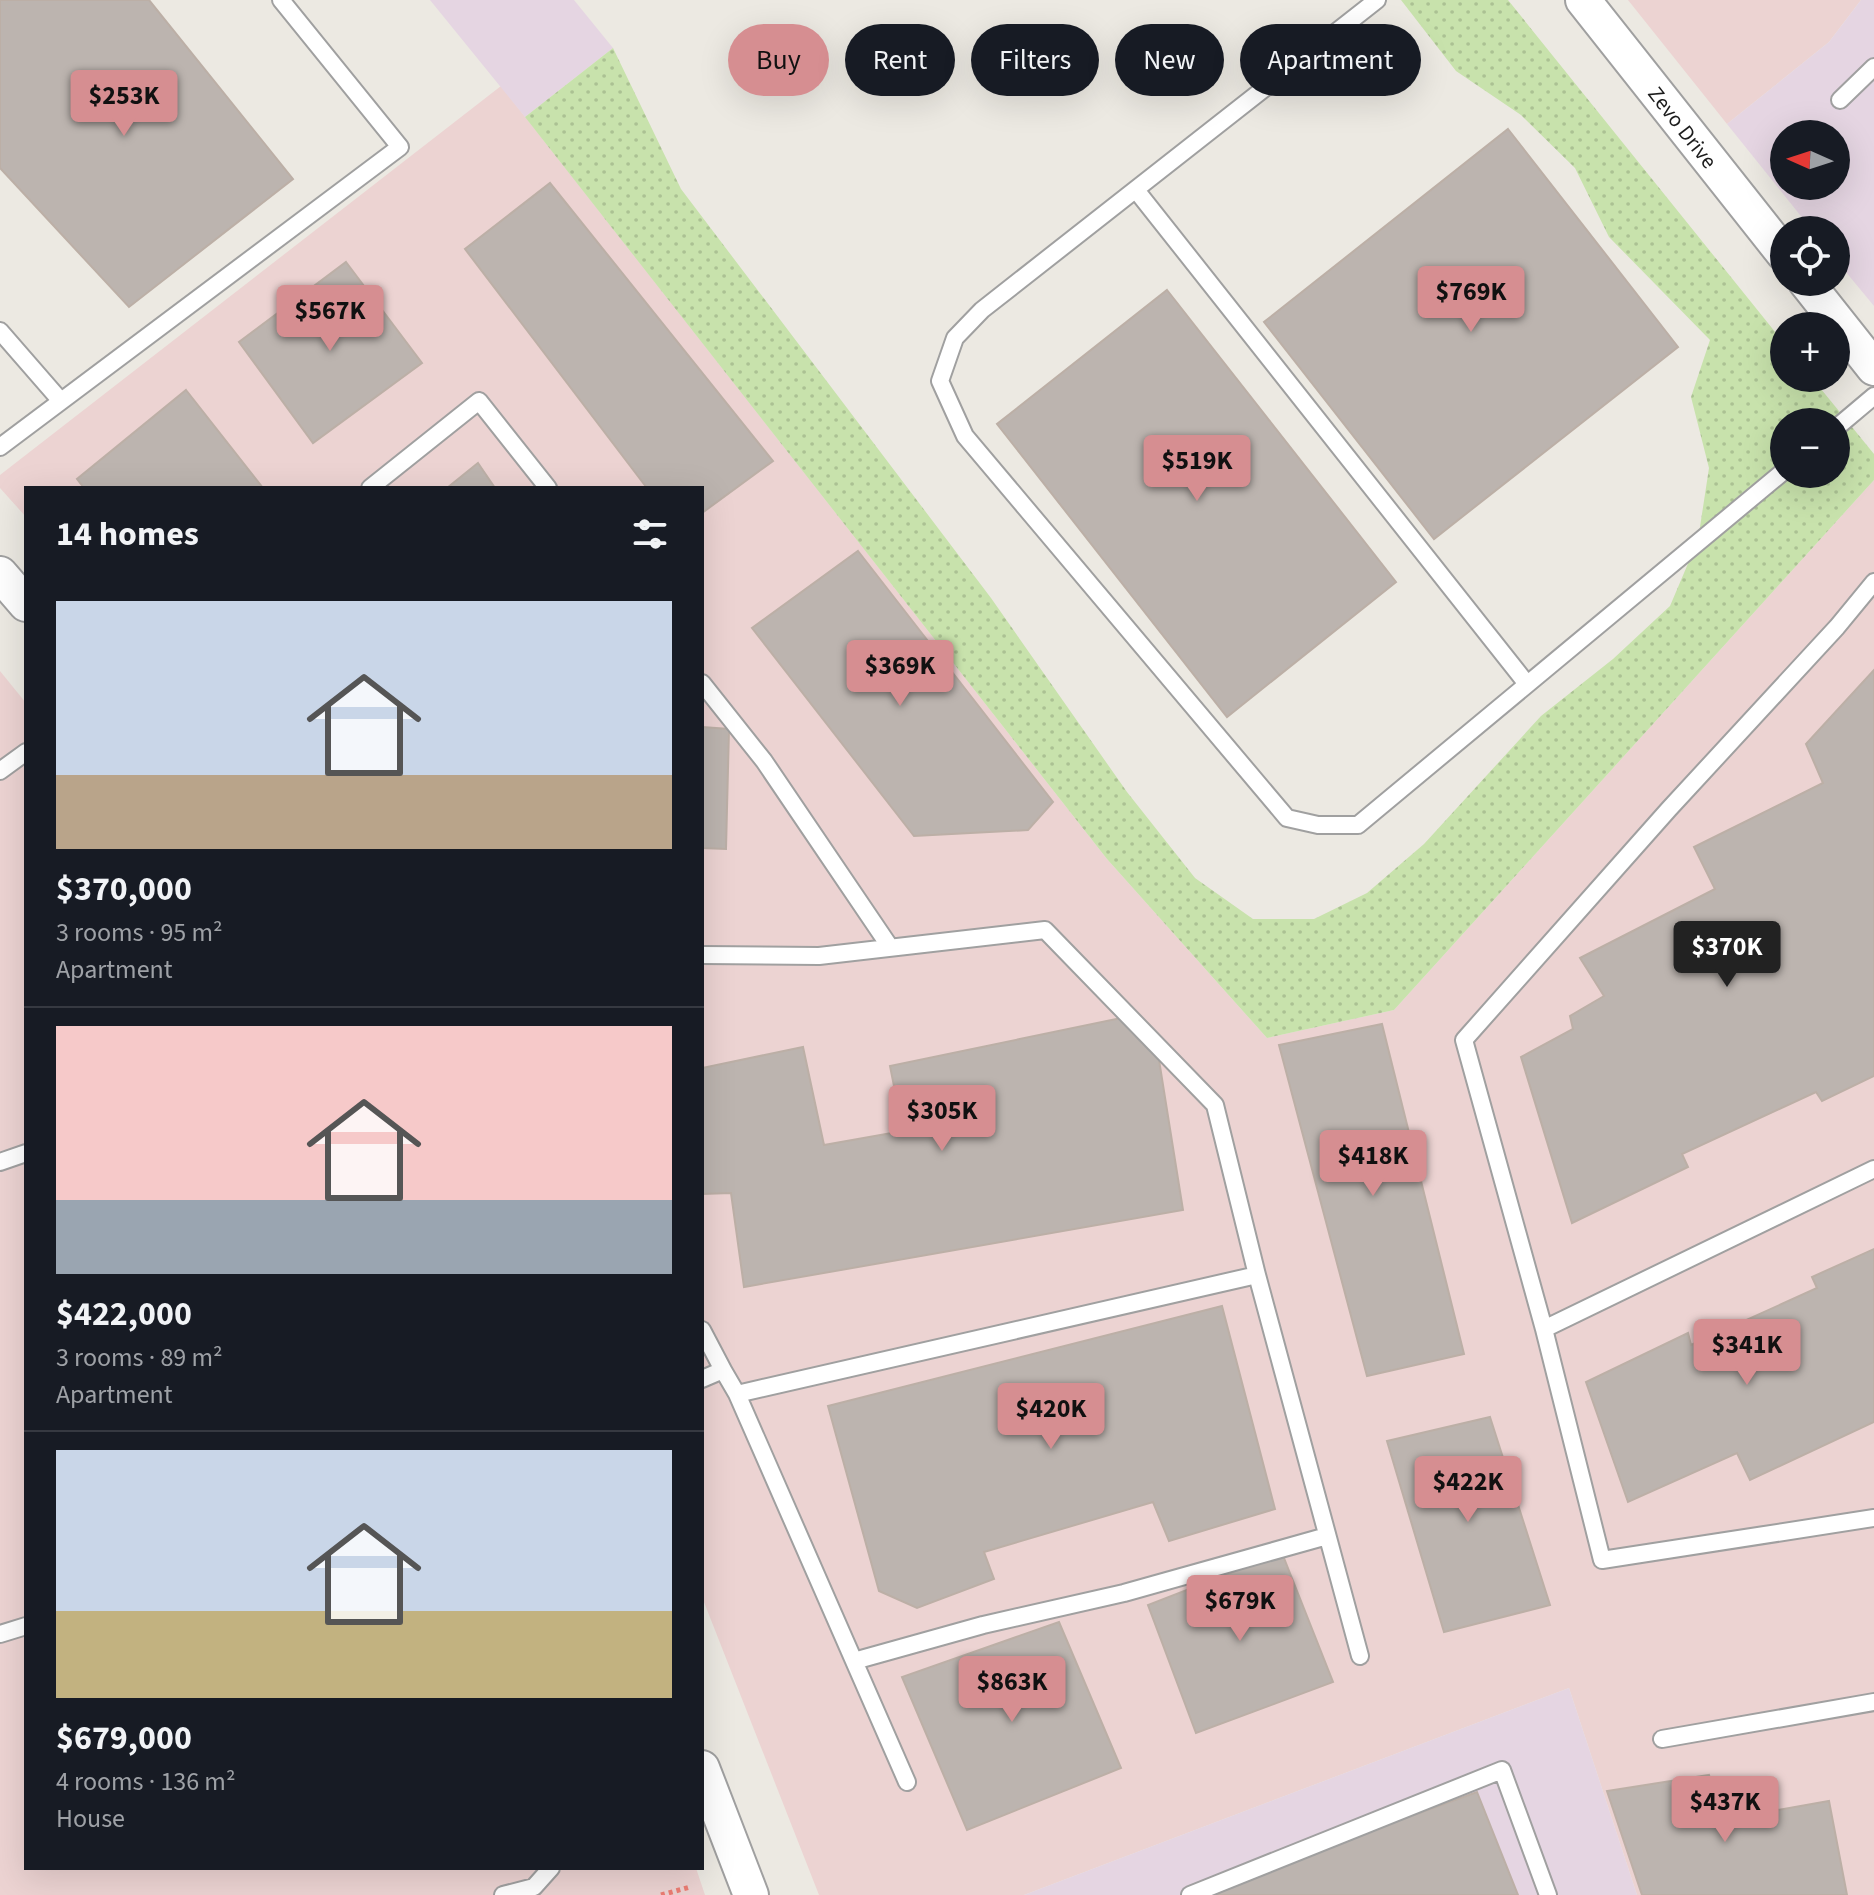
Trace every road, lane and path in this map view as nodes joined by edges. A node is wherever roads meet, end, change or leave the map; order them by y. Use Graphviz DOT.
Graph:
graph roads {
  1 [pos="281,0"];
  2 [pos="1377,0"];
  3 [pos="1583,0"];
  4 [pos="1874,67"];
  5 [pos="1840,100"];
  6 [pos="1136,190"];
  7 [pos="1770,236"];
  8 [pos="1818,296"];
  9 [pos="0,331"];
  10 [pos="1873,362"];
  11 [pos="1874,396"];
  12 [pos="60,400"];
  13 [pos="1850,416"];
  14 [pos="0,447"];
  15 [pos="1770,483"];
  16 [pos="373,486"];
  17 [pos="546,486"];
  18 [pos="0,574"];
  19 [pos="1874,582"];
  20 [pos="24,602"];
  21 [pos="1527,684"];
  22 [pos="704,686"];
  23 [pos="24,753"];
  24 [pos="0,771"];
  25 [pos="890,947"];
  26 [pos="704,955"];
  27 [pos="24,1154"];
  28 [pos="0,1162"];
  29 [pos="1874,1169"];
  30 [pos="1257,1275"];
  31 [pos="1544,1329"];
  32 [pos="704,1334"];
  33 [pos="723,1370"];
  34 [pos="704,1378"];
  35 [pos="737,1394"];
  36 [pos="1874,1518"];
  37 [pos="1327,1536"];
  38 [pos="24,1627"];
  39 [pos="0,1634"];
  40 [pos="1360,1656"];
  41 [pos="854,1661"];
  42 [pos="1874,1702"];
  43 [pos="1662,1739"];
  44 [pos="704,1778"];
  45 [pos="907,1782"];
  46 [pos="549,1870"];
  47 [pos="690,1887"];
  48 [pos="503,1895"];
  49 [pos="661,1895"];
  50 [pos="751,1895"];
  51 [pos="1190,1895"];
  52 [pos="1548,1895"];
  1 -- 12 [label="lane"];
  2 -- 6 [label="lane"];
  3 -- 7 [label="street, Zevo Drive"];
  4 -- 5 [label="lane"];
  6 -- 21 [label="lane"];
  6 -- 21 [label="lane"];
  8 -- 10 [label="street"];
  9 -- 12 [label="lane"];
  11 -- 13 [label="lane"];
  12 -- 14 [label="lane"];
  15 -- 21 [label="lane"];
  16 -- 17 [label="lane"];
  18 -- 20 [label="street"];
  19 -- 31 [label="lane"];
  22 -- 25 [label="lane"];
  23 -- 24 [label="lane"];
  25 -- 26 [label="lane"];
  25 -- 30 [label="lane"];
  27 -- 28 [label="lane"];
  29 -- 31 [label="lane"];
  30 -- 35 [label="lane"];
  30 -- 37 [label="lane"];
  31 -- 36 [label="lane"];
  32 -- 33 [label="lane"];
  33 -- 34 [label="lane"];
  33 -- 35 [label="lane"];
  35 -- 41 [label="lane"];
  37 -- 40 [label="lane"];
  37 -- 41 [label="lane"];
  38 -- 39 [label="lane"];
  41 -- 45 [label="lane"];
  42 -- 43 [label="lane"];
  44 -- 50 [label="street"];
  46 -- 48 [label="lane"];
  47 -- 49 [label="path"];
  51 -- 52 [label="lane"];
}
